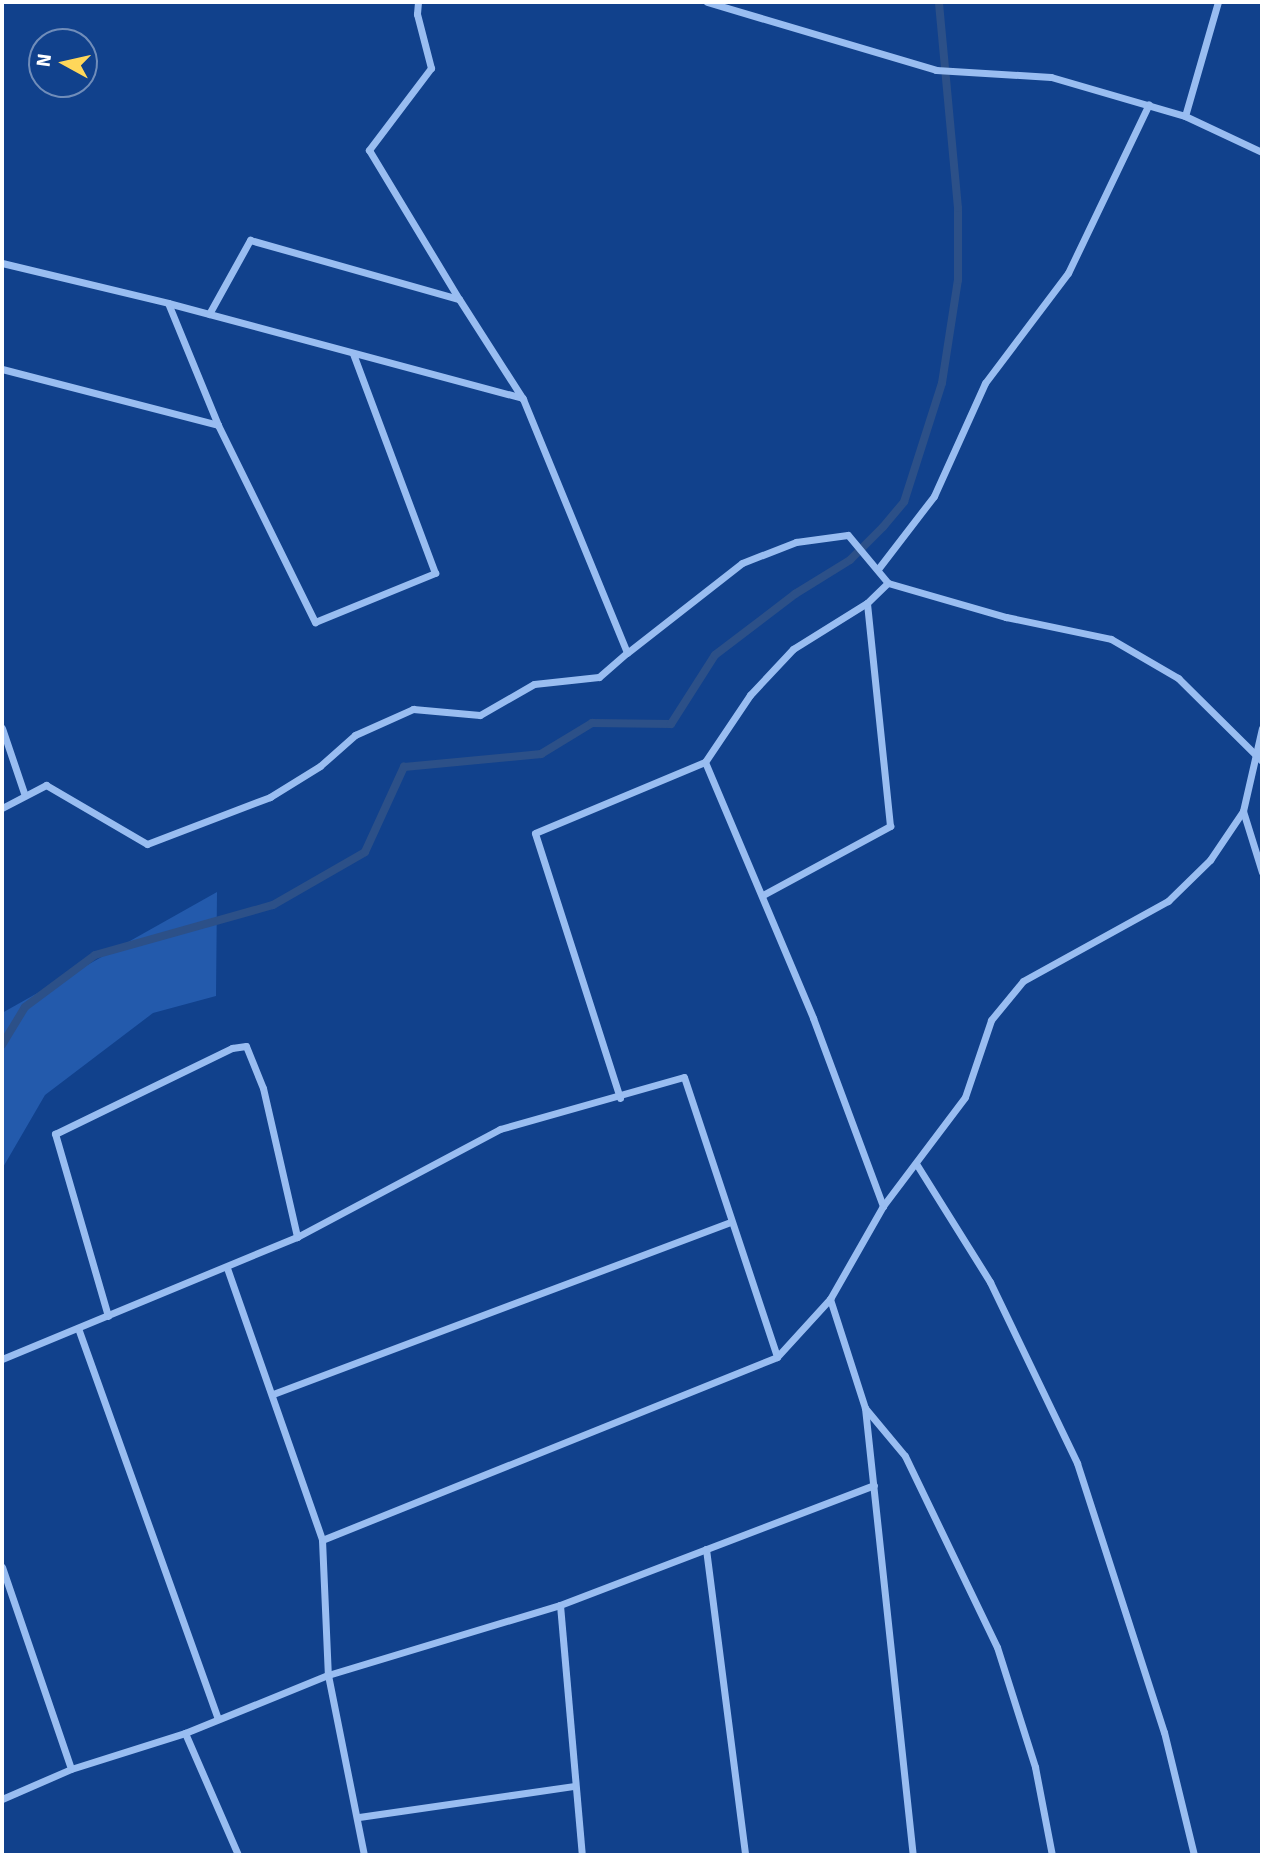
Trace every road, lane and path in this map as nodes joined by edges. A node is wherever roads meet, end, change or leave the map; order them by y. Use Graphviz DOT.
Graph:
graph roads {
  1 [pos="418,2"];
  2 [pos="707,2"];
  3 [pos="1218,2"];
  4 [pos="1149,104"];
  5 [pos="1185,116"];
  6 [pos="1262,152"];
  7 [pos="2,264"];
  8 [pos="459,299"];
  9 [pos="168,303"];
  10 [pos="209,314"];
  11 [pos="353,354"];
  12 [pos="2,369"];
  13 [pos="523,398"];
  14 [pos="218,425"];
  15 [pos="878,569"];
  16 [pos="888,583"];
  17 [pos="867,603"];
  18 [pos="627,653"];
  19 [pos="2,728"];
  20 [pos="1262,728"];
  21 [pos="1260,758"];
  22 [pos="705,762"];
  23 [pos="23,793"];
  24 [pos="2,808"];
  25 [pos="1243,811"];
  26 [pos="1262,872"];
  27 [pos="763,895"];
  28 [pos="620,1098"];
  29 [pos="917,1165"];
  30 [pos="883,1206"];
  31 [pos="730,1222"];
  32 [pos="297,1237"];
  33 [pos="227,1268"];
  34 [pos="830,1299"];
  35 [pos="108,1316"];
  36 [pos="78,1328"];
  37 [pos="777,1357"];
  38 [pos="2,1359"];
  39 [pos="273,1394"];
  40 [pos="865,1408"];
  41 [pos="874,1485"];
  42 [pos="322,1540"];
  43 [pos="706,1549"];
  44 [pos="2,1567"];
  45 [pos="561,1605"];
  46 [pos="328,1675"];
  47 [pos="218,1718"];
  48 [pos="185,1733"];
  49 [pos="71,1769"];
  50 [pos="575,1786"];
  51 [pos="2,1799"];
  52 [pos="359,1817"];
  53 [pos="238,1855"];
  54 [pos="364,1855"];
  55 [pos="582,1855"];
  56 [pos="745,1855"];
  57 [pos="913,1855"];
  58 [pos="1052,1855"];
  59 [pos="1194,1855"];
  1 -- 8 [label="street"];
  2 -- 4 [label="street"];
  3 -- 5 [label="street"];
  4 -- 5 [label="street"];
  4 -- 15 [label="street"];
  5 -- 6 [label="street"];
  7 -- 9 [label="street"];
  8 -- 10 [label="street"];
  8 -- 13 [label="street"];
  9 -- 10 [label="street"];
  9 -- 14 [label="street"];
  10 -- 11 [label="street"];
  11 -- 13 [label="street"];
  11 -- 14 [label="street"];
  12 -- 14 [label="street"];
  13 -- 18 [label="street"];
  15 -- 16 [label="street"];
  15 -- 18 [label="street"];
  16 -- 17 [label="street"];
  16 -- 21 [label="street"];
  17 -- 22 [label="street"];
  17 -- 27 [label="street"];
  18 -- 23 [label="street"];
  19 -- 23 [label="street"];
  20 -- 21 [label="street"];
  21 -- 25 [label="street"];
  22 -- 27 [label="street"];
  22 -- 28 [label="street"];
  23 -- 24 [label="street"];
  25 -- 26 [label="street"];
  25 -- 29 [label="street"];
  27 -- 30 [label="street"];
  28 -- 31 [label="street"];
  28 -- 32 [label="street"];
  29 -- 30 [label="street"];
  29 -- 59 [label="street"];
  30 -- 34 [label="street"];
  31 -- 37 [label="street"];
  31 -- 39 [label="street"];
  32 -- 33 [label="street"];
  32 -- 35 [label="street"];
  33 -- 35 [label="street"];
  33 -- 39 [label="street"];
  34 -- 37 [label="street"];
  34 -- 40 [label="street"];
  35 -- 36 [label="street"];
  36 -- 38 [label="street"];
  36 -- 47 [label="street"];
  37 -- 42 [label="street"];
  39 -- 42 [label="street"];
  40 -- 41 [label="street"];
  40 -- 58 [label="street"];
  41 -- 43 [label="street"];
  41 -- 57 [label="street"];
  42 -- 46 [label="street"];
  43 -- 45 [label="street"];
  43 -- 56 [label="street"];
  44 -- 49 [label="street"];
  45 -- 46 [label="street"];
  45 -- 50 [label="street"];
  46 -- 47 [label="street"];
  46 -- 52 [label="street"];
  47 -- 48 [label="street"];
  48 -- 49 [label="street"];
  48 -- 53 [label="street"];
  49 -- 51 [label="street"];
  50 -- 52 [label="street"];
  50 -- 55 [label="street"];
  52 -- 54 [label="street"];
}
